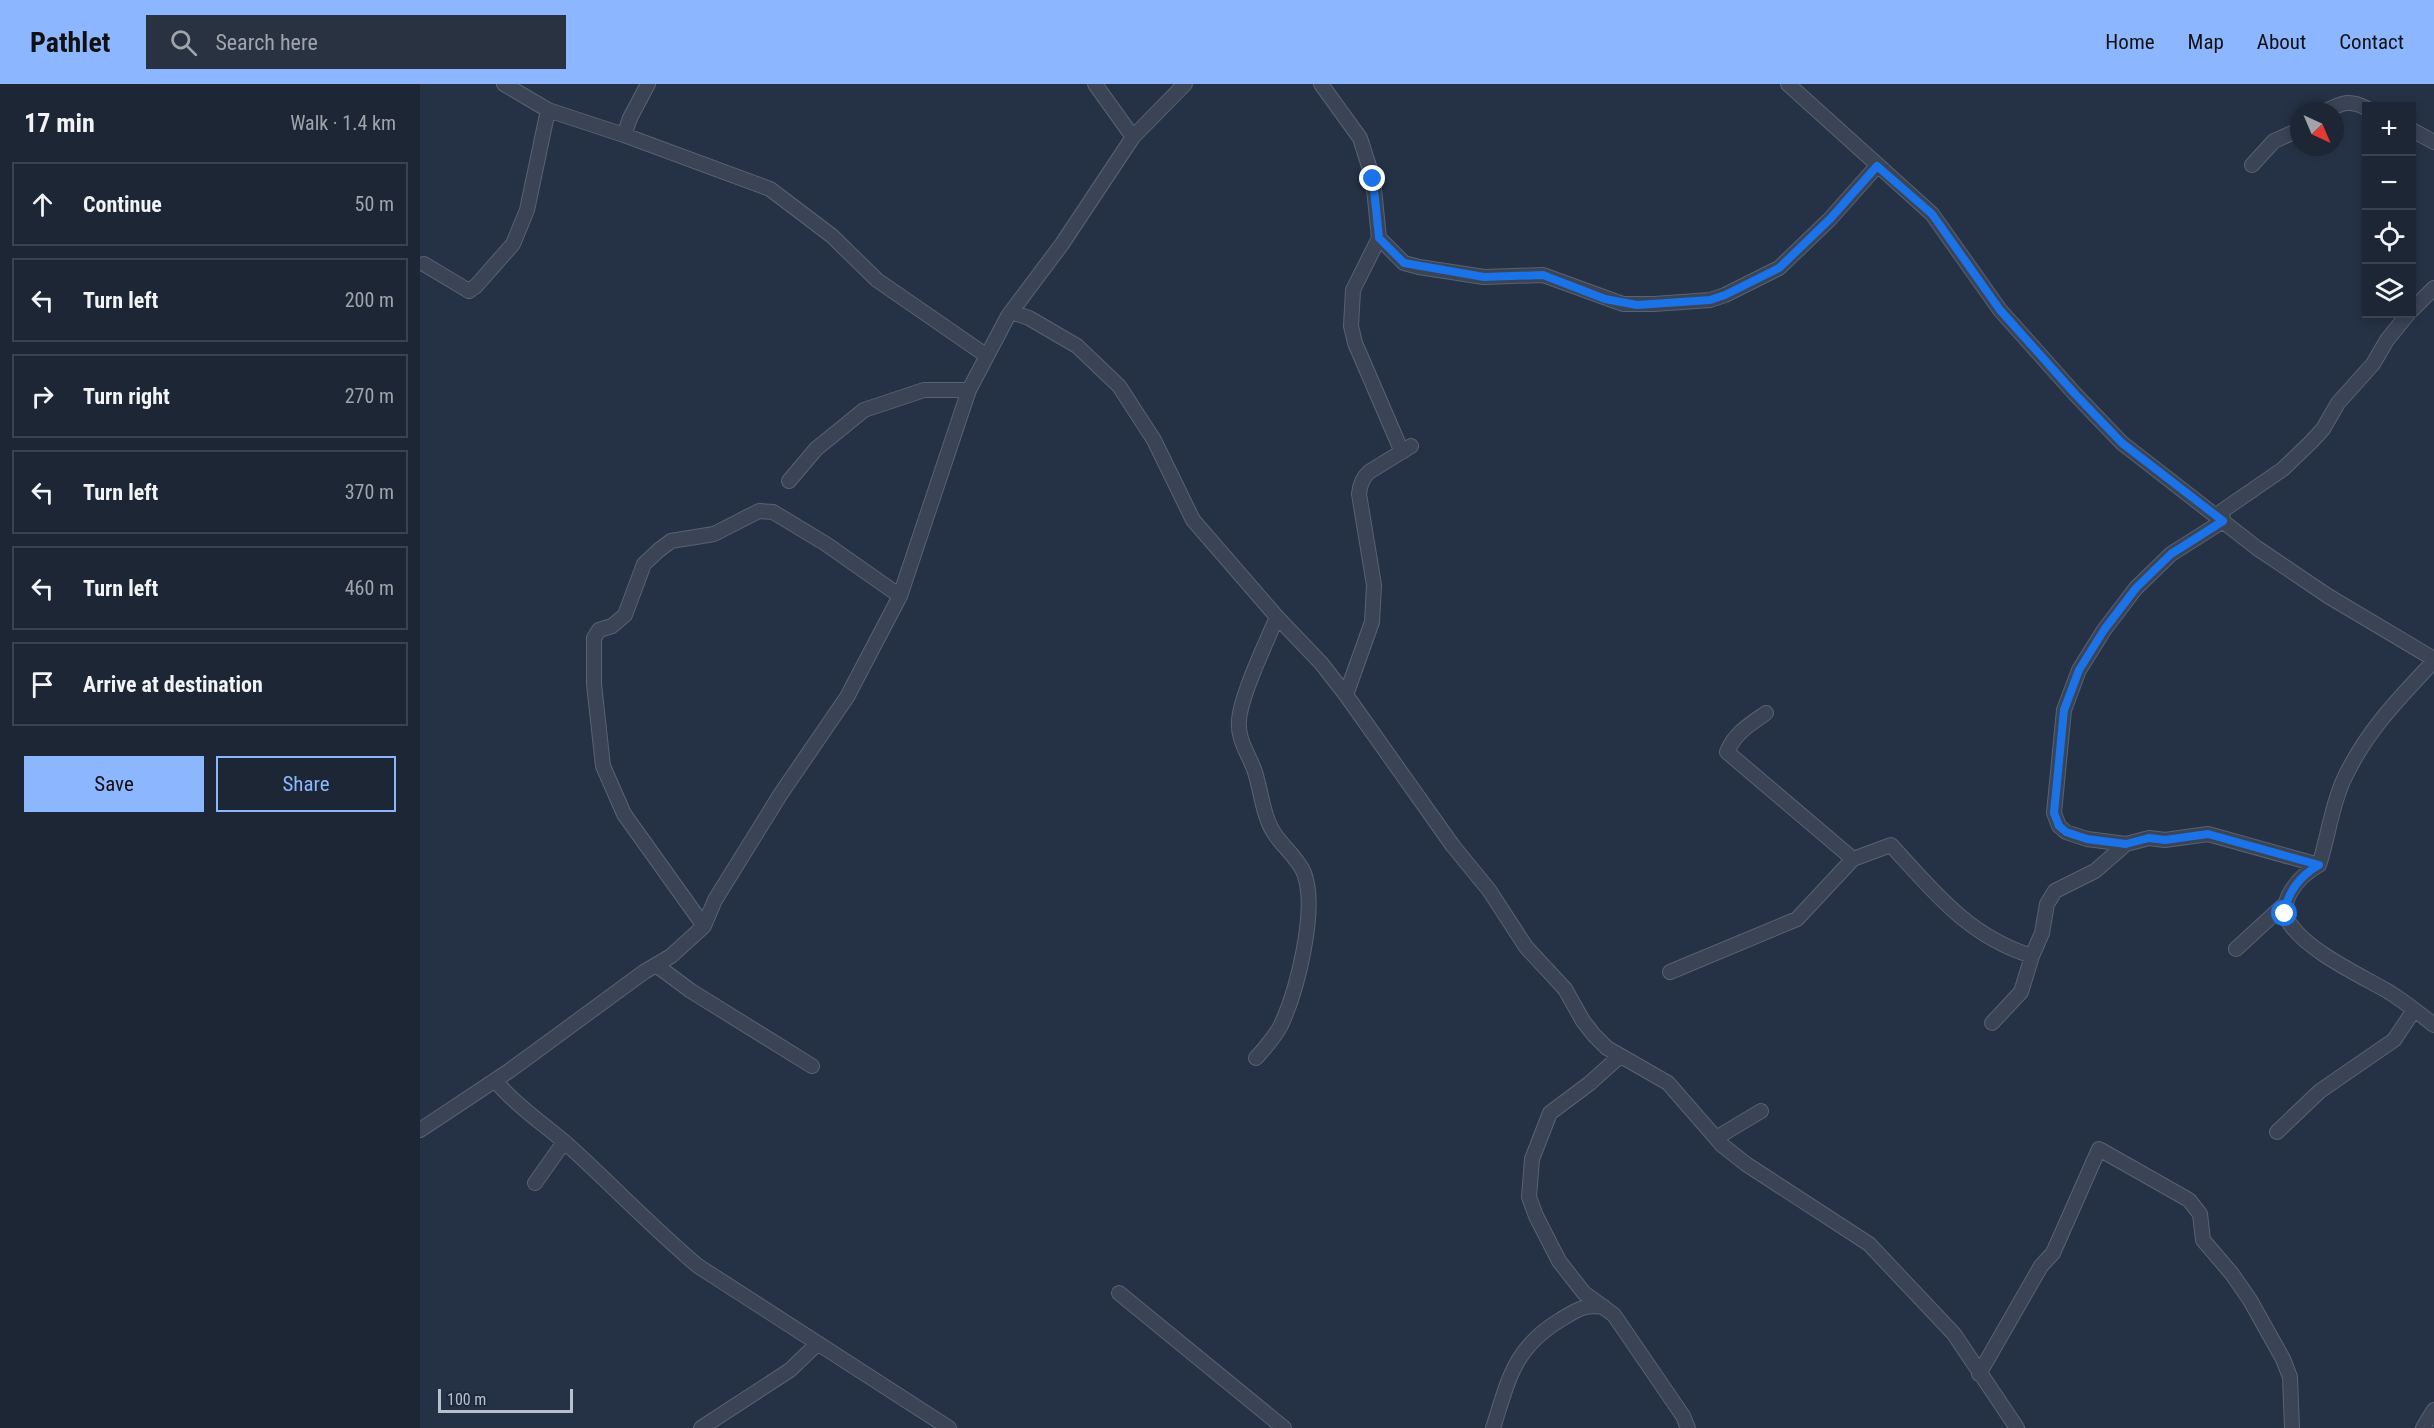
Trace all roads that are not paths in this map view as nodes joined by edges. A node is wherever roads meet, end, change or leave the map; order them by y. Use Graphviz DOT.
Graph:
graph roads {
  1 [pos="504,84"];
  2 [pos="648,84"];
  3 [pos="1095,84"];
  4 [pos="1185,84"];
  5 [pos="1321,84"];
  6 [pos="1788,84"];
  7 [pos="2344,103"];
  8 [pos="2362,105"];
  9 [pos="548,110"];
  10 [pos="2416,132"];
  11 [pos="2290,134"];
  12 [pos="624,135"];
  13 [pos="1133,137"];
  14 [pos="2434,142"];
  15 [pos="2252,165"];
  16 [pos="1877,166"];
  17 [pos="1379,238"];
  18 [pos="423,264"];
  19 [pos="2434,288"];
  20 [pos="2416,306"];
  21 [pos="1011,312"];
  22 [pos="2405,318"];
  23 [pos="987,356"];
  24 [pos="969,390"];
  25 [pos="789,481"];
  26 [pos="2223,521"];
  27 [pos="900,596"];
  28 [pos="1277,617"];
  29 [pos="2434,660"];
  30 [pos="1346,695"];
  31 [pos="1766,714"];
  32 [pos="2126,844"];
  33 [pos="1853,859"];
  34 [pos="2319,865"];
  35 [pos="2285,904"];
  36 [pos="704,926"];
  37 [pos="2236,949"];
  38 [pos="2032,956"];
  39 [pos="656,965"];
  40 [pos="1670,972"];
  41 [pos="2414,1010"];
  42 [pos="1992,1023"];
  43 [pos="2434,1025"];
  44 [pos="1620,1056"];
  45 [pos="1256,1058"];
  46 [pos="812,1066"];
  47 [pos="509,1071"];
  48 [pos="500,1086"];
  49 [pos="480,1089"];
  50 [pos="1761,1111"];
  51 [pos="420,1130"];
  52 [pos="2277,1132"];
  53 [pos="1716,1138"];
  54 [pos="564,1142"];
  55 [pos="535,1184"];
  56 [pos="1119,1293"];
  57 [pos="1592,1302"];
  58 [pos="818,1343"];
  59 [pos="1979,1374"];
  60 [pos="2434,1410"];
  61 [pos="701,1428"];
  62 [pos="950,1428"];
  63 [pos="1284,1428"];
  64 [pos="1493,1428"];
  65 [pos="1688,1428"];
  66 [pos="2017,1428"];
  67 [pos="2292,1428"];
  68 [pos="2423,1428"];
  1 -- 9 [label="street"];
  2 -- 12 [label="street"];
  3 -- 13 [label="street"];
  4 -- 13 [label="street"];
  5 -- 17 [label="street"];
  6 -- 16 [label="street"];
  7 -- 8 [label="street"];
  9 -- 12 [label="street"];
  9 -- 18 [label="street"];
  10 -- 14 [label="street"];
  11 -- 15 [label="street"];
  12 -- 23 [label="street"];
  13 -- 21 [label="street"];
  16 -- 17 [label="street"];
  16 -- 26 [label="street"];
  17 -- 30 [label="street"];
  19 -- 20 [label="street"];
  21 -- 23 [label="street"];
  21 -- 28 [label="street"];
  22 -- 26 [label="street"];
  23 -- 24 [label="street"];
  24 -- 25 [label="street"];
  24 -- 27 [label="street"];
  26 -- 29 [label="street"];
  26 -- 32 [label="street"];
  27 -- 36 [label="street"];
  27 -- 36 [label="street"];
  28 -- 30 [label="street"];
  28 -- 45 [label="street"];
  29 -- 34 [label="street"];
  30 -- 44 [label="street"];
  31 -- 33 [label="street"];
  32 -- 34 [label="street"];
  32 -- 38 [label="street"];
  33 -- 38 [label="street"];
  33 -- 40 [label="street"];
  34 -- 35 [label="street"];
  35 -- 37 [label="street"];
  35 -- 41 [label="street"];
  36 -- 39 [label="street"];
  38 -- 42 [label="street"];
  39 -- 46 [label="street"];
  39 -- 47 [label="street"];
  41 -- 43 [label="street"];
  41 -- 52 [label="street"];
  44 -- 53 [label="street"];
  44 -- 57 [label="street"];
  47 -- 48 [label="street"];
  47 -- 49 [label="street"];
  48 -- 49 [label="street"];
  48 -- 54 [label="street"];
  49 -- 51 [label="street"];
  50 -- 53 [label="street"];
  53 -- 59 [label="street"];
  54 -- 55 [label="street"];
  54 -- 58 [label="street"];
  56 -- 63 [label="street"];
  57 -- 64 [label="street"];
  57 -- 65 [label="street"];
  58 -- 61 [label="street"];
  58 -- 62 [label="street"];
  59 -- 66 [label="street"];
  59 -- 67 [label="street"];
  60 -- 68 [label="street"];
}
